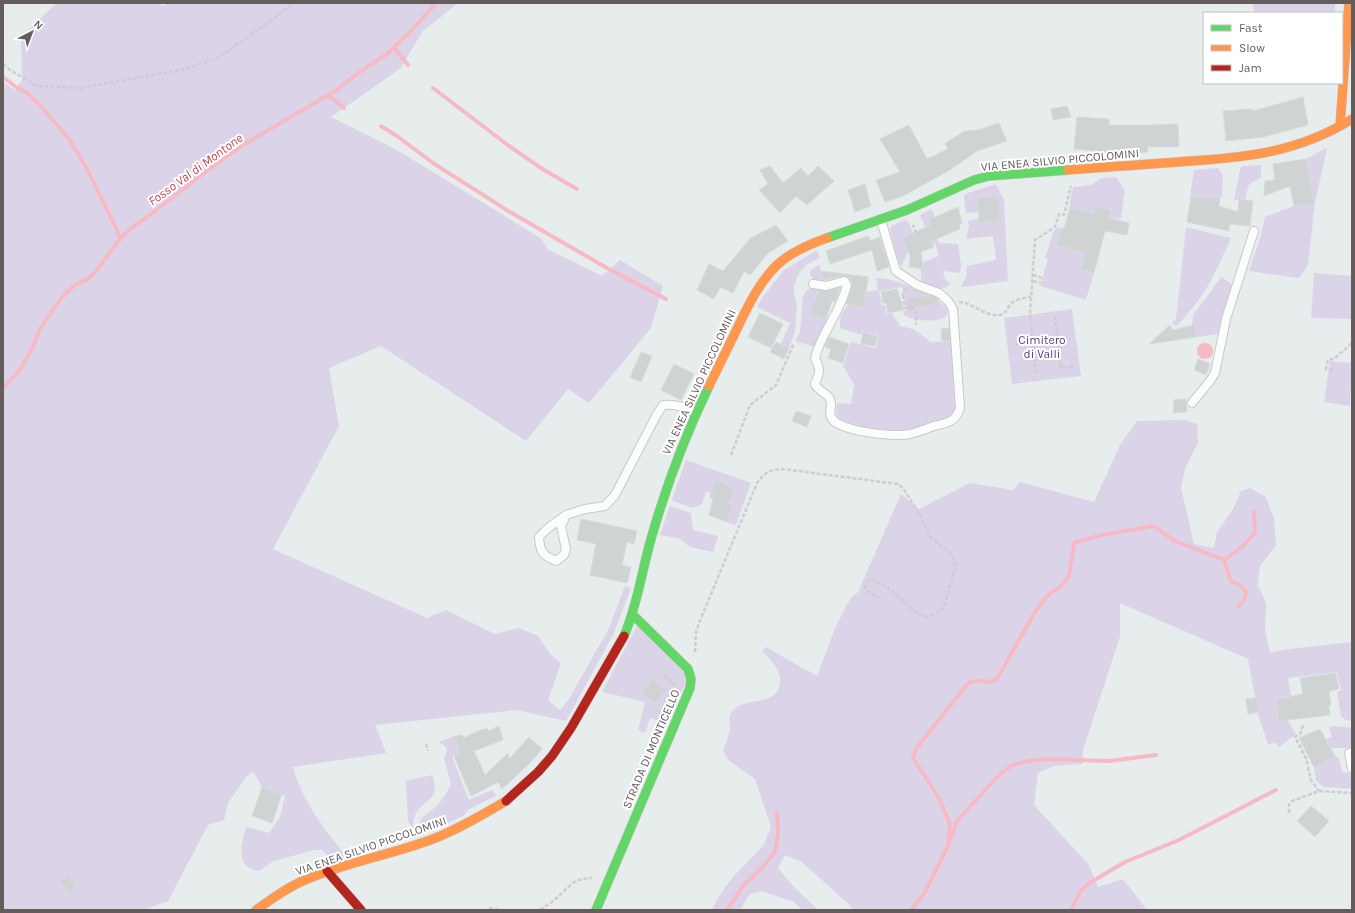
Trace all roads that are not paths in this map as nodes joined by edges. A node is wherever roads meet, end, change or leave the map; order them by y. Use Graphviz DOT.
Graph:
graph roads {
  1 [pos="1349,3"];
  2 [pos="1352,118"];
  3 [pos="1340,126"];
  4 [pos="881,219"];
  5 [pos="1254,231"];
  6 [pos="813,284"];
  7 [pos="1192,403"];
  8 [pos="696,413"];
  9 [pos="566,515"];
  10 [pos="632,614"];
  11 [pos="1352,752"];
  12 [pos="1352,768"];
  13 [pos="327,872"];
  14 [pos="256,910"];
  15 [pos="361,910"];
  16 [pos="596,910"];
  1 -- 3 [label="main road"];
  2 -- 3 [label="main road, VIA ENEA SILVIO PICCOLOMINI"];
  3 -- 4 [label="main road, VIA ENEA SILVIO PICCOLOMINI"];
  4 -- 6 [label="lane"];
  4 -- 8 [label="main road, VIA ENEA SILVIO PICCOLOMINI"];
  5 -- 7 [label="lane"];
  8 -- 9 [label="lane"];
  8 -- 10 [label="main road, VIA ENEA SILVIO PICCOLOMINI"];
  9 -- 9 [label="lane"];
  10 -- 13 [label="main road, VIA ENEA SILVIO PICCOLOMINI"];
  10 -- 16 [label="main road, STRADA DI MONTICELLO"];
  11 -- 12 [label="lane"];
  13 -- 14 [label="main road, VIA ENEA SILVIO PICCOLOMINI"];
  13 -- 15 [label="main road"];
}
